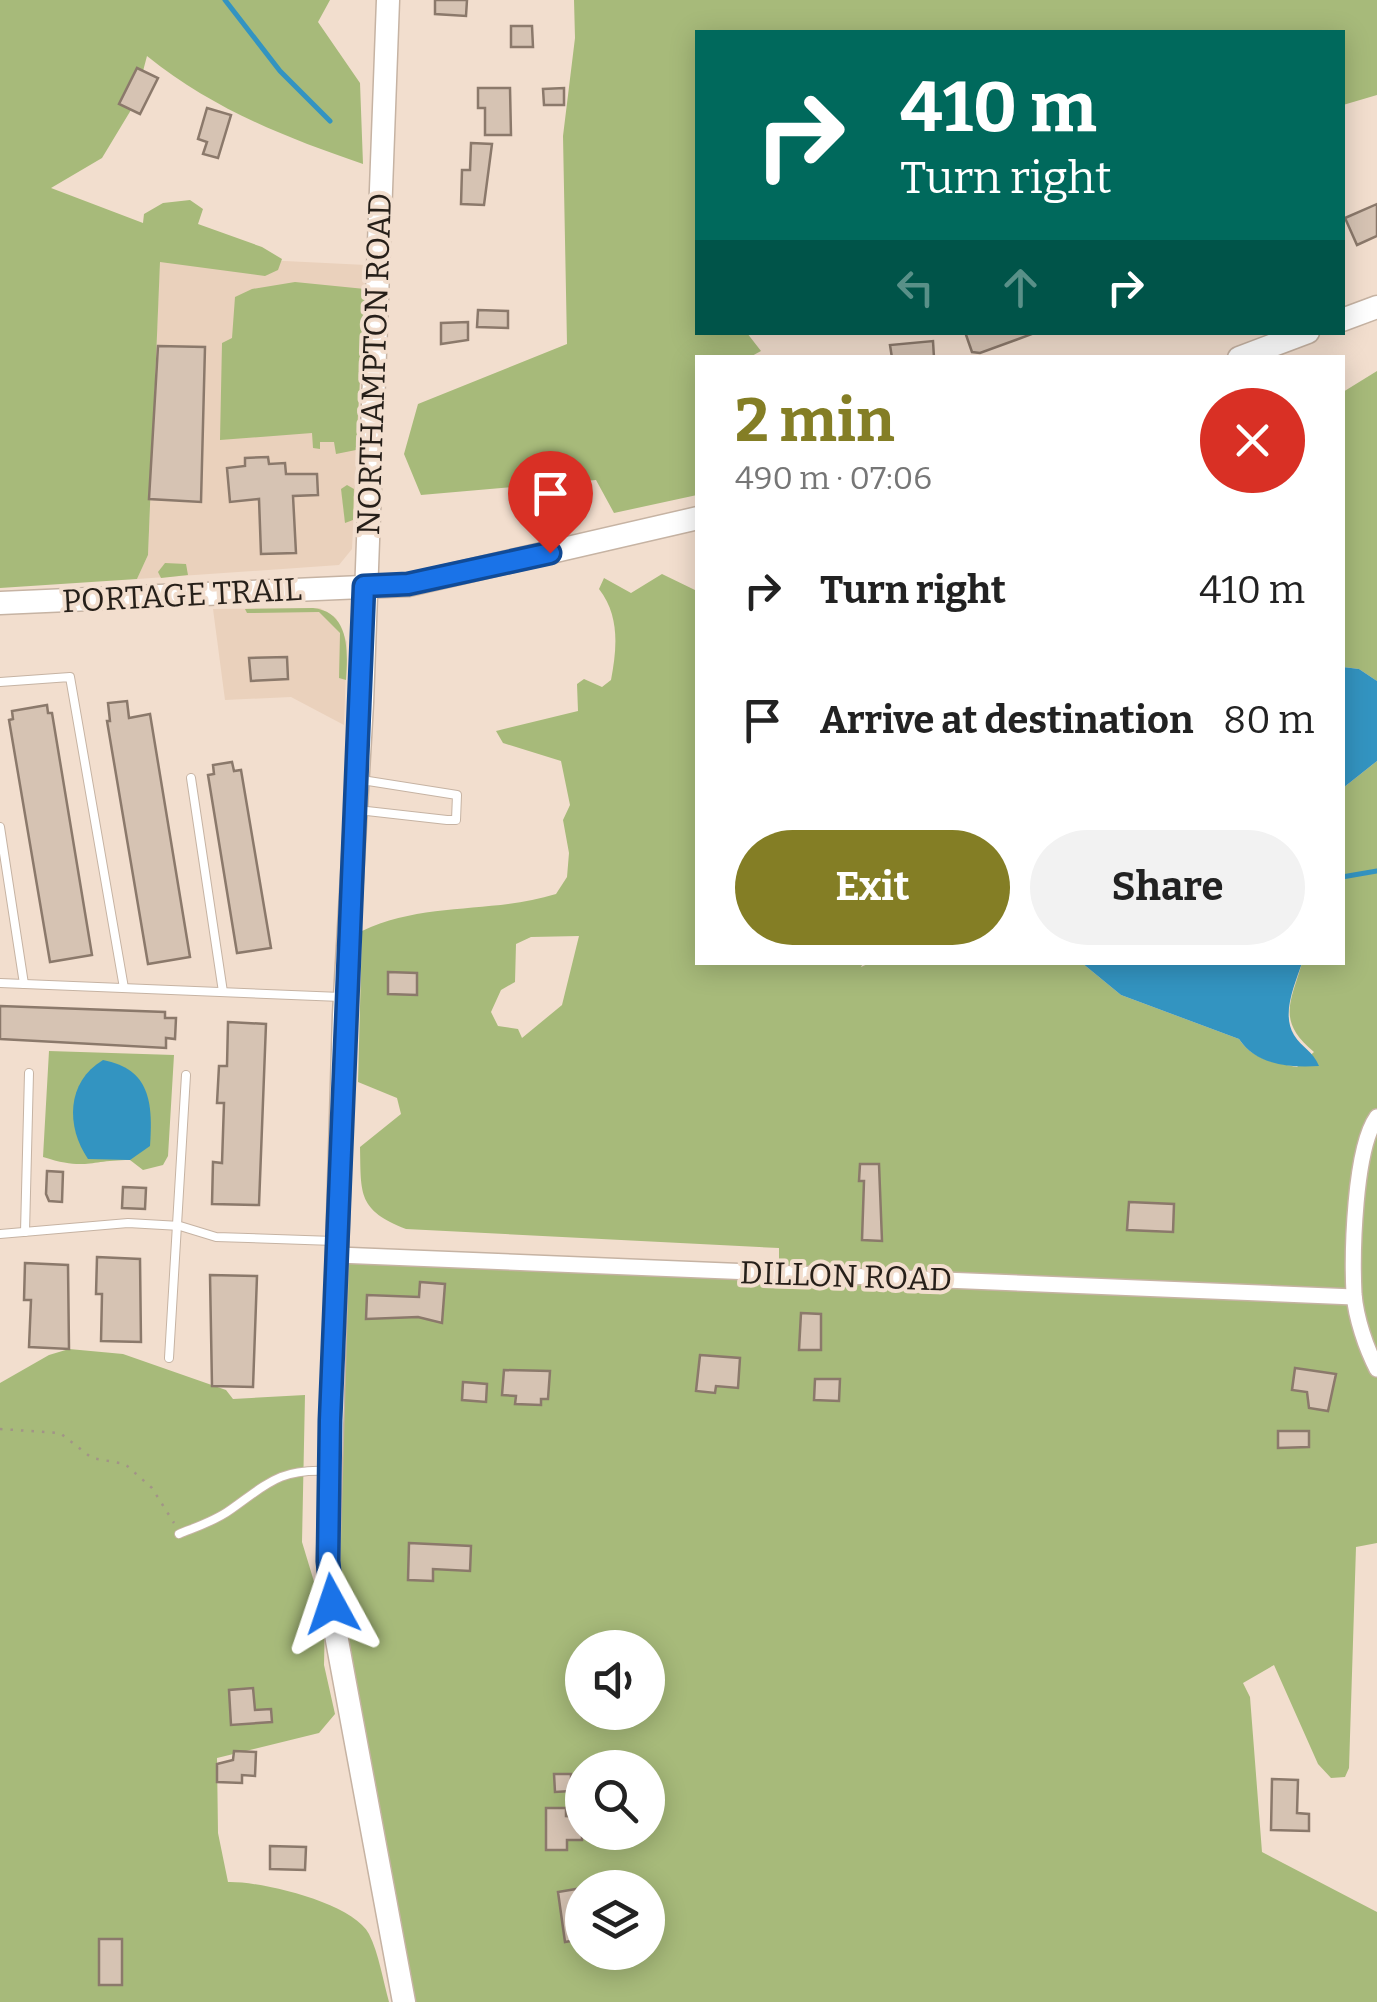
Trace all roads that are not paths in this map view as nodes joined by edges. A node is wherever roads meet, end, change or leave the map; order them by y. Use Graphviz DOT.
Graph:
graph roads {
  1 [pos="388,0"];
  2 [pos="1377,307"];
  3 [pos="1345,319"];
  4 [pos="1300,335"];
  5 [pos="1247,355"];
  6 [pos="695,519"];
  7 [pos="364,586"];
  8 [pos="0,604"];
  9 [pos="0,682"];
  10 [pos="191,778"];
  11 [pos="357,779"];
  12 [pos="356,809"];
  13 [pos="0,827"];
  14 [pos="0,983"];
  15 [pos="24,984"];
  16 [pos="124,988"];
  17 [pos="223,992"];
  18 [pos="345,997"];
  19 [pos="29,1073"];
  20 [pos="186,1075"];
  21 [pos="1377,1117"];
  22 [pos="180,1226"];
  23 [pos="25,1232"];
  24 [pos="0,1234"];
  25 [pos="338,1248"];
  26 [pos="1354,1297"];
  27 [pos="169,1358"];
  28 [pos="1377,1369"];
  29 [pos="329,1471"];
  30 [pos="179,1534"];
  31 [pos="404,2002"];
  1 -- 7 [label="street, NORTHAMPTON ROAD"];
  2 -- 3 [label="street"];
  4 -- 5 [label="street"];
  6 -- 7 [label="street, PORTAGE TRAIL"];
  7 -- 8 [label="street, PORTAGE TRAIL"];
  7 -- 11 [label="street, NORTHAMPTON ROAD"];
  9 -- 16 [label="lane"];
  10 -- 17 [label="lane"];
  11 -- 12 [label="street, NORTHAMPTON ROAD"];
  11 -- 12 [label="lane"];
  12 -- 18 [label="street, NORTHAMPTON ROAD"];
  13 -- 15 [label="lane"];
  14 -- 15 [label="lane"];
  15 -- 16 [label="lane"];
  16 -- 17 [label="lane"];
  17 -- 18 [label="lane"];
  18 -- 25 [label="street, NORTHAMPTON ROAD"];
  19 -- 23 [label="lane"];
  20 -- 22 [label="lane"];
  21 -- 26 [label="street"];
  22 -- 23 [label="lane"];
  22 -- 25 [label="lane"];
  22 -- 27 [label="lane"];
  23 -- 24 [label="lane"];
  25 -- 26 [label="street, DILLON ROAD"];
  25 -- 29 [label="street, NORTHAMPTON ROAD"];
  26 -- 28 [label="street"];
  29 -- 30 [label="lane"];
  29 -- 31 [label="street, NORTHAMPTON ROAD"];
}
